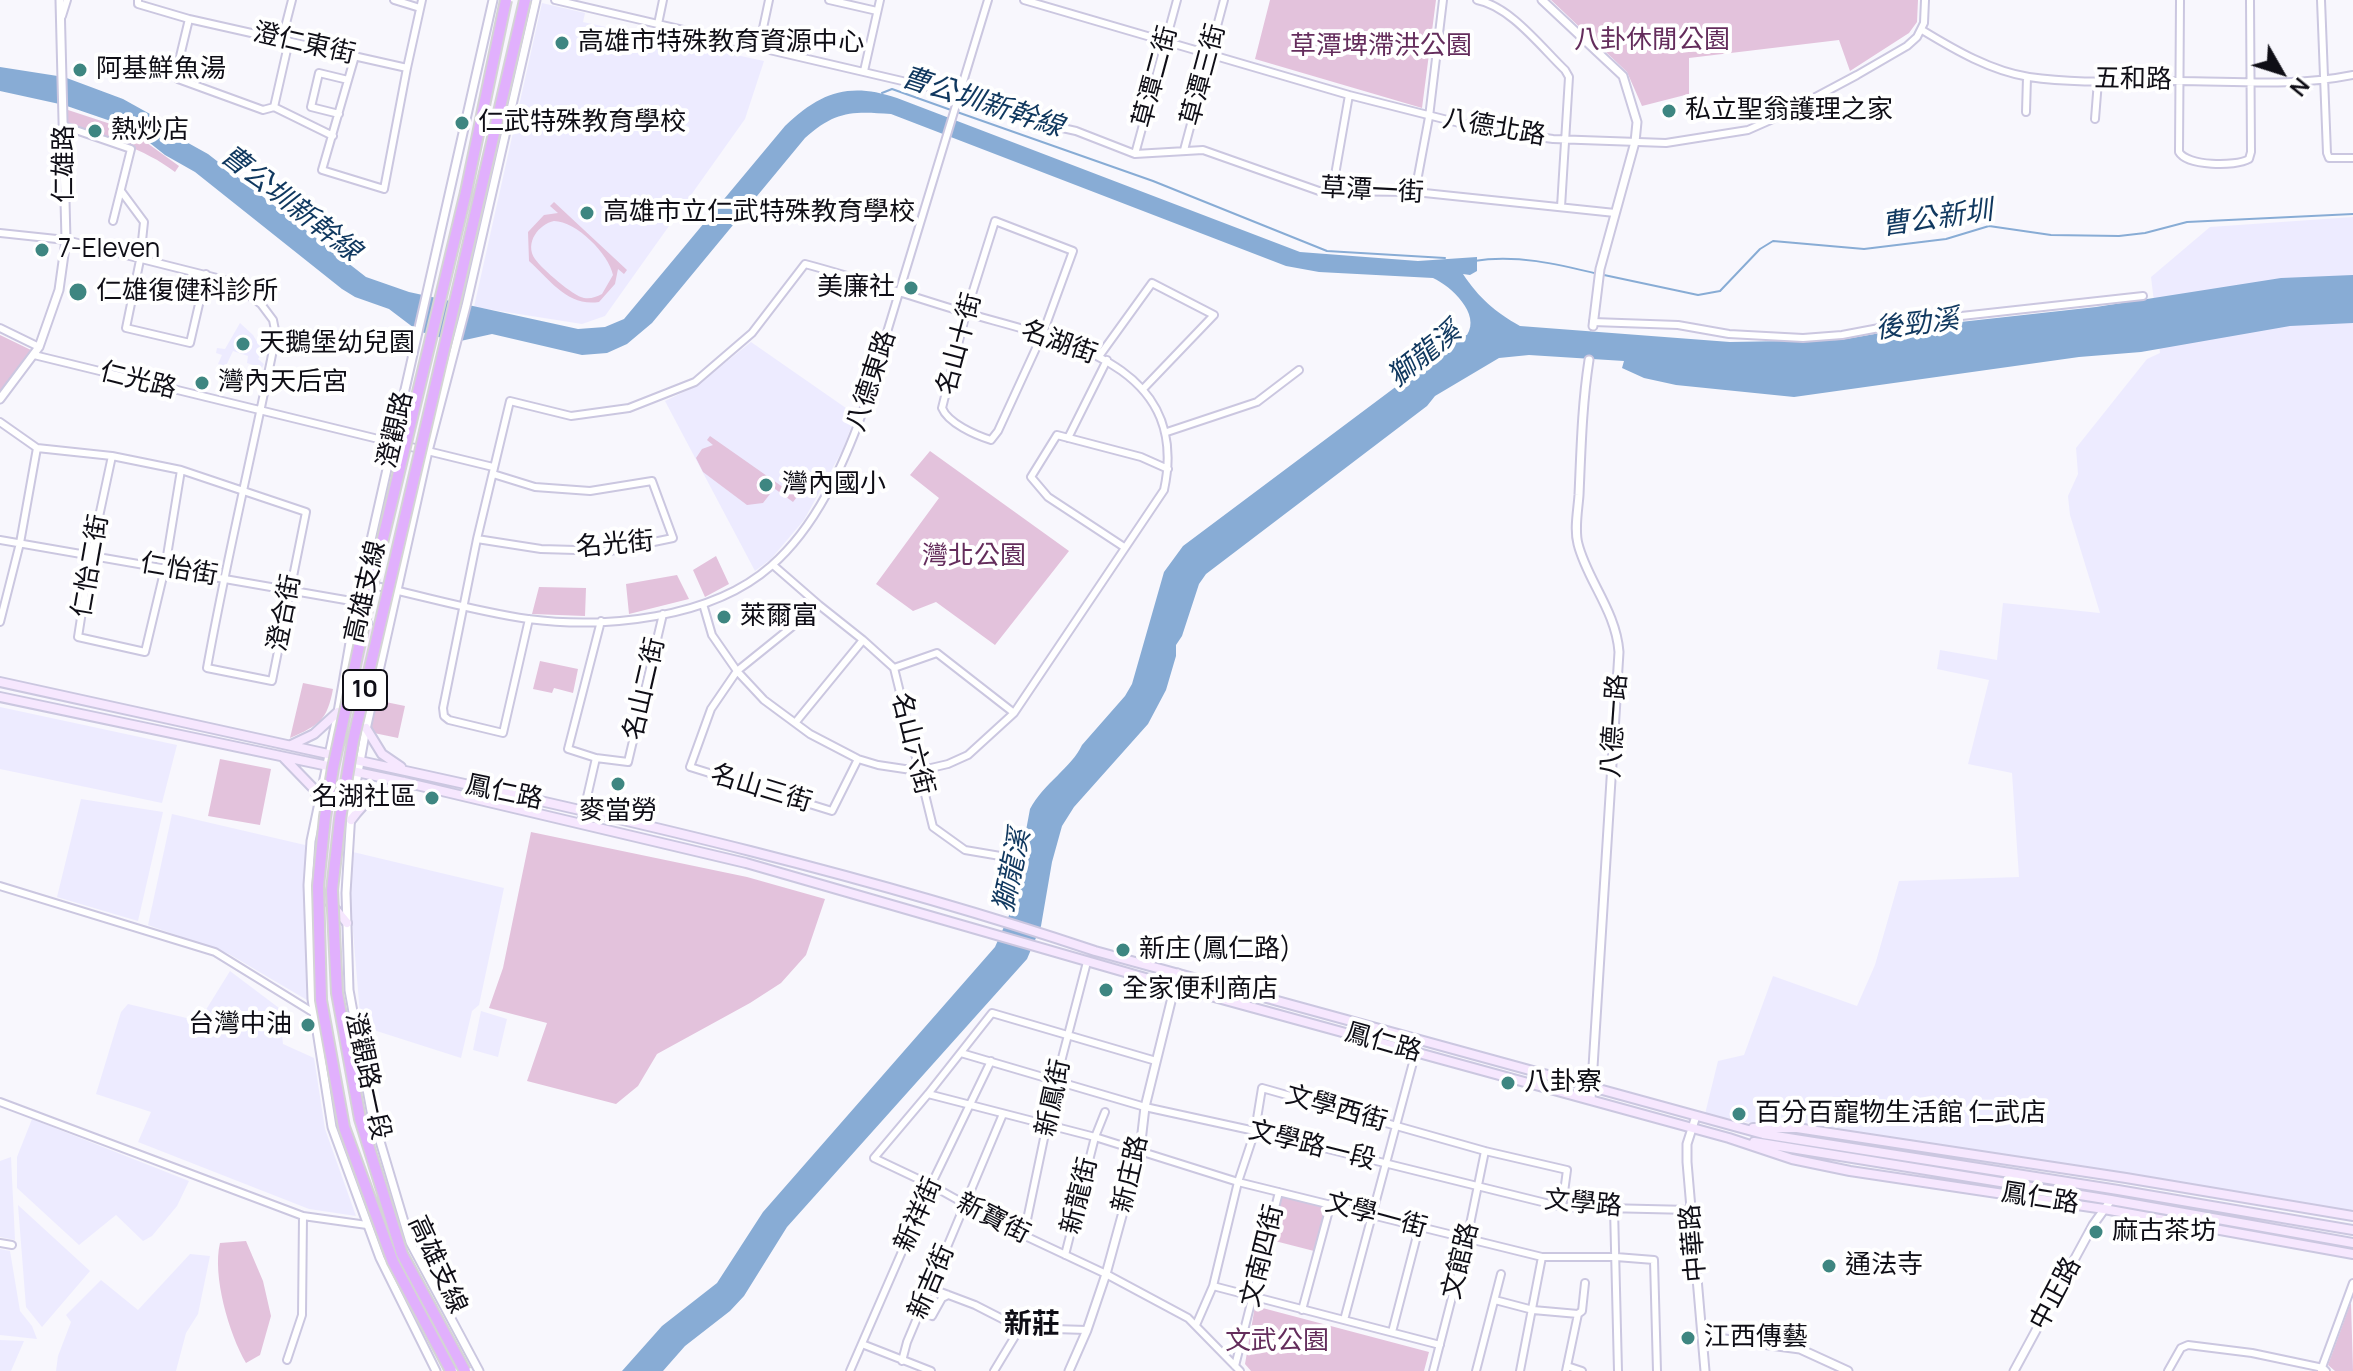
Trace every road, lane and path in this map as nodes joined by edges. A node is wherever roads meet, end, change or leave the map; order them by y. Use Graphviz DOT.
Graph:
graph roads {
  1 [pos="60,0"];
  2 [pos="67,0"];
  3 [pos="138,0"];
  4 [pos="292,0"];
  5 [pos="394,0"];
  6 [pos="493,0"];
  7 [pos="506,0"];
  8 [pos="525,0"];
  9 [pos="536,0"];
  10 [pos="555,0"];
  11 [pos="663,0"];
  12 [pos="769,0"];
  13 [pos="829,0"];
  14 [pos="880,0"];
  15 [pos="988,0"];
  16 [pos="1024,0"];
  17 [pos="1177,0"];
  18 [pos="1224,0"];
  19 [pos="1443,0"];
  20 [pos="1477,0"];
  21 [pos="1542,0"];
  22 [pos="1925,0"];
  23 [pos="2180,0"];
  24 [pos="2250,0"];
  25 [pos="2321,0"];
  26 [pos="421,4"];
  27 [pos="877,11"];
  28 [pos="62,16"];
  29 [pos="189,19"];
  30 [pos="658,24"];
  31 [pos="1922,30"];
  32 [pos="285,40"];
  33 [pos="1165,41"];
  34 [pos="759,47"];
  35 [pos="1210,53"];
  36 [pos="355,56"];
  37 [pos="407,68"];
  38 [pos="864,71"];
  39 [pos="2353,75"];
  40 [pos="2027,77"];
  41 [pos="348,80"];
  42 [pos="2098,81"];
  43 [pos="2178,81"];
  44 [pos="2324,81"];
  45 [pos="2250,83"];
  46 [pos="958,94"];
  47 [pos="1349,95"];
  48 [pos="274,107"];
  49 [pos="2026,112"];
  50 [pos="339,114"];
  51 [pos="1429,117"];
  52 [pos="2095,119"];
  53 [pos="64,126"];
  54 [pos="333,136"];
  55 [pos="1567,139"];
  56 [pos="1635,142"];
  57 [pos="1184,150"];
  58 [pos="1135,154"];
  59 [pos="2353,158"];
  60 [pos="121,191"];
  61 [pos="1332,192"];
  62 [pos="1415,192"];
  63 [pos="1561,207"];
  64 [pos="1615,213"];
  65 [pos="113,221"];
  66 [pos="0,233"];
  67 [pos="66,240"];
  68 [pos="140,260"];
  69 [pos="206,274"];
  70 [pos="900,292"];
  71 [pos="2143,296"];
  72 [pos="966,313"];
  73 [pos="1593,324"];
  74 [pos="0,328"];
  75 [pos="1043,333"];
  76 [pos="39,347"];
  77 [pos="34,355"];
  78 [pos="1100,355"];
  79 [pos="1107,360"];
  80 [pos="1589,360"];
  81 [pos="1299,370"];
  82 [pos="1143,389"];
  83 [pos="0,399"];
  84 [pos="261,410"];
  85 [pos="0,422"];
  86 [pos="1167,432"];
  87 [pos="1068,438"];
  88 [pos="394,441"];
  89 [pos="37,448"];
  90 [pos="428,451"];
  91 [pos="112,456"];
  92 [pos="1168,469"];
  93 [pos="181,470"];
  94 [pos="493,470"];
  95 [pos="243,493"];
  96 [pos="477,539"];
  97 [pos="0,540"];
  98 [pos="20,543"];
  99 [pos="1124,547"];
  100 [pos="91,554"];
  101 [pos="773,565"];
  102 [pos="165,568"];
  103 [pos="223,578"];
  104 [pos="362,583"];
  105 [pos="290,590"];
  106 [pos="399,590"];
  107 [pos="357,602"];
  108 [pos="703,604"];
  109 [pos="465,605"];
  110 [pos="819,605"];
  111 [pos="663,614"];
  112 [pos="529,619"];
  113 [pos="601,621"];
  114 [pos="0,622"];
  115 [pos="863,640"];
  116 [pos="894,668"];
  117 [pos="737,671"];
  118 [pos="0,682"];
  119 [pos="0,697"];
  120 [pos="338,712"];
  121 [pos="1014,713"];
  122 [pos="795,723"];
  123 [pos="366,728"];
  124 [pos="291,745"];
  125 [pos="337,756"];
  126 [pos="283,757"];
  127 [pos="596,758"];
  128 [pos="858,759"];
  129 [pos="359,761"];
  130 [pos="327,767"];
  131 [pos="343,771"];
  132 [pos="918,771"];
  133 [pos="408,772"];
  134 [pos="357,774"];
  135 [pos="404,782"];
  136 [pos="321,803"];
  137 [pos="584,810"];
  138 [pos="351,820"];
  139 [pos="581,823"];
  140 [pos="1012,858"];
  141 [pos="1,886"];
  142 [pos="347,923"];
  143 [pos="1087,962"];
  144 [pos="1178,973"];
  145 [pos="1175,986"];
  146 [pos="314,1013"];
  147 [pos="1067,1037"];
  148 [pos="1419,1040"];
  149 [pos="961,1053"];
  150 [pos="1415,1053"];
  151 [pos="991,1061"];
  152 [pos="1156,1061"];
  153 [pos="1056,1081"];
  154 [pos="1592,1089"];
  155 [pos="928,1094"];
  156 [pos="1591,1099"];
  157 [pos="0,1102"];
  158 [pos="971,1106"];
  159 [pos="1145,1107"];
  160 [pos="1105,1112"];
  161 [pos="1003,1114"];
  162 [pos="1696,1116"];
  163 [pos="1049,1125"];
  164 [pos="1394,1126"];
  165 [pos="1735,1126"];
  166 [pos="1692,1127"];
  167 [pos="1255,1131"];
  168 [pos="1836,1134"];
  169 [pos="1095,1137"];
  170 [pos="1729,1138"];
  171 [pos="1832,1145"];
  172 [pos="1140,1150"];
  173 [pos="1485,1151"];
  174 [pos="1829,1155"];
  175 [pos="1384,1165"];
  176 [pos="1826,1167"];
  177 [pos="2126,1178"];
  178 [pos="1238,1182"];
  179 [pos="931,1185"];
  180 [pos="1478,1188"];
  181 [pos="2118,1190"];
  182 [pos="1279,1192"];
  183 [pos="2111,1200"];
  184 [pos="1331,1203"];
  185 [pos="964,1206"];
  186 [pos="1562,1207"];
  187 [pos="1614,1208"];
  188 [pos="2104,1209"];
  189 [pos="1690,1210"];
  190 [pos="1373,1214"];
  191 [pos="303,1216"];
  192 [pos="2353,1216"];
  193 [pos="367,1225"];
  194 [pos="1419,1228"];
  195 [pos="2353,1230"];
  196 [pos="1024,1234"];
  197 [pos="1467,1239"];
  198 [pos="0,1243"];
  199 [pos="2353,1243"];
  200 [pos="12,1245"];
  201 [pos="2353,1254"];
  202 [pos="1065,1255"];
  203 [pos="1542,1257"];
  204 [pos="1616,1257"];
  205 [pos="1106,1274"];
  206 [pos="1501,1274"];
  207 [pos="1585,1283"];
  208 [pos="2353,1283"];
  209 [pos="1213,1286"];
  210 [pos="930,1288"];
  211 [pos="948,1295"];
  212 [pos="1252,1297"];
  213 [pos="1495,1300"];
  214 [pos="1302,1310"];
  215 [pos="1533,1310"];
  216 [pos="920,1311"];
  217 [pos="1578,1314"];
  218 [pos="1344,1320"];
  219 [pos="1196,1325"];
  220 [pos="1020,1328"];
  221 [pos="1087,1330"];
  222 [pos="1392,1332"];
  223 [pos="1702,1336"];
  224 [pos="862,1344"];
  225 [pos="1440,1345"];
  226 [pos="287,1360"];
  227 [pos="902,1361"];
  228 [pos="1238,1368"];
  229 [pos="1566,1368"];
  230 [pos="2323,1370"];
  231 [pos="436,1371"];
  232 [pos="451,1371"];
  233 [pos="465,1371"];
  234 [pos="479,1371"];
  235 [pos="850,1371"];
  236 [pos="931,1371"];
  237 [pos="994,1371"];
  238 [pos="1069,1371"];
  239 [pos="1433,1371"];
  240 [pos="1476,1371"];
  241 [pos="1520,1371"];
  242 [pos="1582,1371"];
  243 [pos="1618,1371"];
  244 [pos="1657,1371"];
  245 [pos="1705,1371"];
  246 [pos="1848,1371"];
  247 [pos="2014,1371"];
  248 [pos="2168,1371"];
  1 -- 28 [label="street"];
  2 -- 28 [label="street"];
  3 -- 29 [label="street, 澄仁東街"];
  4 -- 32 [label="street"];
  5 -- 26 [label="street"];
  6 -- 88 [label="street, 澄觀路"];
  7 -- 232 [label="highway, 高雄支線 / 10, bridge"];
  8 -- 233 [label="highway, 高雄支線 / 10, bridge"];
  9 -- 90 [label="street, 澄觀路"];
  10 -- 30 [label="street"];
  11 -- 30 [label="street"];
  12 -- 34 [label="street"];
  13 -- 27 [label="street"];
  14 -- 27 [label="street"];
  15 -- 46 [label="street, 八德東路"];
  16 -- 33 [label="street, 八德北路"];
  17 -- 33 [label="street, 草潭二街"];
  18 -- 35 [label="street, 草潭三街"];
  19 -- 51 [label="street"];
  20 -- 55 [label="street"];
  21 -- 56 [label="street"];
  22 -- 31 [label="street"];
  23 -- 43 [label="street"];
  24 -- 45 [label="street"];
  25 -- 44 [label="street"];
  26 -- 37 [label="street"];
  27 -- 38 [label="street"];
  28 -- 53 [label="street, 仁雄路"];
  29 -- 32 [label="street, 澄仁東街"];
  29 -- 48 [label="street"];
  30 -- 34 [label="street"];
  31 -- 40 [label="street, 五和路"];
  31 -- 56 [label="street, 八德北路"];
  32 -- 36 [label="street, 澄仁東街"];
  32 -- 48 [label="street"];
  33 -- 35 [label="street, 八德北路"];
  33 -- 58 [label="street, 草潭二街"];
  34 -- 38 [label="street"];
  35 -- 47 [label="street, 八德北路"];
  35 -- 57 [label="street, 草潭三街"];
  36 -- 37 [label="street, 澄仁東街"];
  36 -- 41 [label="street"];
  37 -- 54 [label="street"];
  38 -- 46 [label="street"];
  39 -- 44 [label="street, 五和路"];
  40 -- 42 [label="street, 五和路"];
  40 -- 49 [label="street"];
  41 -- 50 [label="street"];
  41 -- 50 [label="street"];
  42 -- 43 [label="street, 五和路"];
  42 -- 52 [label="street"];
  43 -- 45 [label="street, 五和路"];
  43 -- 45 [label="street"];
  44 -- 45 [label="street, 五和路"];
  44 -- 59 [label="street"];
  46 -- 58 [label="street"];
  46 -- 70 [label="street, 八德東路"];
  47 -- 51 [label="street, 八德北路"];
  47 -- 61 [label="street"];
  48 -- 54 [label="street"];
  50 -- 54 [label="street"];
  51 -- 55 [label="street, 八德北路"];
  51 -- 62 [label="street"];
  53 -- 60 [label="street"];
  53 -- 67 [label="street, 仁雄路"];
  55 -- 56 [label="street, 八德北路"];
  55 -- 63 [label="street"];
  56 -- 64 [label="street"];
  57 -- 58 [label="street, 草潭一街"];
  57 -- 61 [label="street, 草潭一街"];
  60 -- 65 [label="street"];
  60 -- 68 [label="street"];
  61 -- 62 [label="street, 草潭一街"];
  62 -- 63 [label="street, 草潭一街"];
  63 -- 64 [label="street, 草潭一街"];
  64 -- 73 [label="street"];
  66 -- 67 [label="street, 澄合街"];
  67 -- 68 [label="street, 澄合街"];
  67 -- 76 [label="street, 仁雄路"];
  68 -- 69 [label="street, 澄合街"];
  68 -- 69 [label="street"];
  69 -- 84 [label="street, 澄合街"];
  70 -- 72 [label="street, 名湖街"];
  70 -- 94 [label="street, 名湖街"];
  70 -- 101 [label="street, 八德東路"];
  71 -- 73 [label="street"];
  72 -- 75 [label="street, 名湖街"];
  72 -- 75 [label="street, 名山十街"];
  72 -- 75 [label="street, 名山十街"];
  74 -- 76 [label="street"];
  75 -- 78 [label="street, 名湖街"];
  76 -- 77 [label="street, 仁雄路"];
  77 -- 83 [label="street, 仁雄路"];
  77 -- 84 [label="street, 仁光路"];
  78 -- 79 [label="street, 名湖街"];
  78 -- 82 [label="street"];
  79 -- 82 [label="street, 名湖街"];
  79 -- 87 [label="street"];
  80 -- 154 [label="street, 八德一路"];
  81 -- 86 [label="street"];
  82 -- 86 [label="street, 名湖街"];
  84 -- 88 [label="street, 仁光路"];
  84 -- 95 [label="street, 澄合街"];
  85 -- 89 [label="street"];
  86 -- 92 [label="street, 名湖街"];
  87 -- 92 [label="street"];
  87 -- 99 [label="street"];
  88 -- 90 [label="street, 仁光路"];
  88 -- 104 [label="street, 澄觀路"];
  89 -- 91 [label="street"];
  89 -- 98 [label="street"];
  90 -- 94 [label="street, 仁光路"];
  90 -- 106 [label="street, 澄觀路"];
  91 -- 93 [label="street"];
  91 -- 100 [label="street, 仁怡二街"];
  92 -- 99 [label="street, 名湖街"];
  93 -- 95 [label="street"];
  93 -- 102 [label="street, 仁怡二街"];
  94 -- 96 [label="street, 名湖街"];
  94 -- 96 [label="street, 名光街"];
  95 -- 103 [label="street, 澄合街"];
  95 -- 105 [label="street, 澄合街"];
  96 -- 109 [label="street, 名湖街"];
  97 -- 98 [label="street, 仁怡街"];
  98 -- 100 [label="street, 仁怡街"];
  98 -- 114 [label="street"];
  99 -- 121 [label="street, 名湖街"];
  100 -- 102 [label="street, 仁怡街"];
  100 -- 102 [label="street, 仁怡二街"];
  101 -- 108 [label="street, 八德東路"];
  101 -- 110 [label="street"];
  102 -- 103 [label="street, 仁怡街"];
  103 -- 105 [label="street, 仁怡街"];
  103 -- 105 [label="street, 澄合街"];
  104 -- 106 [label="street, 八德東路"];
  104 -- 107 [label="street, 澄觀路"];
  105 -- 107 [label="street, 仁怡街"];
  106 -- 109 [label="street, 八德東路"];
  106 -- 123 [label="street, 澄觀路"];
  107 -- 120 [label="street, 澄觀路"];
  107 -- 125 [label="main road"];
  108 -- 111 [label="street, 八德東路"];
  108 -- 117 [label="street, 名湖街"];
  109 -- 112 [label="street, 八德東路"];
  109 -- 112 [label="street, 名湖街"];
  110 -- 115 [label="street"];
  110 -- 117 [label="street"];
  111 -- 113 [label="street, 八德東路"];
  111 -- 127 [label="street, 名山二街"];
  112 -- 113 [label="street, 八德東路"];
  113 -- 127 [label="street, 名山二街"];
  115 -- 116 [label="street"];
  115 -- 122 [label="street"];
  116 -- 121 [label="street, 名山六街"];
  116 -- 132 [label="street, 名山六街"];
  117 -- 122 [label="street, 名湖街"];
  117 -- 128 [label="street, 名山三街"];
  118 -- 124 [label="main road, 鳳仁路"];
  119 -- 126 [label="main road, 鳳仁路"];
  120 -- 124 [label="main road"];
  120 -- 125 [label="street, 澄觀路"];
  121 -- 132 [label="street, 名湖街"];
  122 -- 128 [label="street, 名湖街"];
  123 -- 129 [label="street, 澄觀路"];
  123 -- 133 [label="main road"];
  124 -- 125 [label="main road, 鳳仁路"];
  125 -- 129 [label="main road, 鳳仁路"];
  125 -- 130 [label="street, 澄觀路"];
  125 -- 131 [label="main road"];
  126 -- 130 [label="main road, 鳳仁路"];
  126 -- 136 [label="main road"];
  127 -- 137 [label="street"];
  128 -- 132 [label="street, 名湖街"];
  129 -- 133 [label="main road, 鳳仁路"];
  129 -- 134 [label="street, 澄觀路一段"];
  130 -- 131 [label="main road, 鳳仁路"];
  130 -- 136 [label="street, 澄觀路一段"];
  131 -- 134 [label="main road, 鳳仁路"];
  131 -- 142 [label="main road"];
  132 -- 140 [label="street, 名山六街"];
  133 -- 137 [label="main road, 鳳仁路"];
  134 -- 135 [label="main road, 鳳仁路"];
  134 -- 138 [label="street, 澄觀路一段"];
  135 -- 138 [label="main road"];
  135 -- 139 [label="main road, 鳳仁路"];
  136 -- 146 [label="street, 澄觀路一段"];
  137 -- 139 [label="street"];
  137 -- 144 [label="main road, 鳳仁路"];
  138 -- 142 [label="street, 澄觀路一段"];
  139 -- 143 [label="main road, 鳳仁路"];
  141 -- 146 [label="street"];
  142 -- 234 [label="street, 澄觀路一段"];
  143 -- 145 [label="main road, 鳳仁路"];
  143 -- 147 [label="street, 新鳳街"];
  144 -- 145 [label="street, 新庄路"];
  144 -- 148 [label="main road, 鳳仁路"];
  145 -- 150 [label="main road, 鳳仁路"];
  145 -- 152 [label="street, 新庄路"];
  146 -- 193 [label="street, 澄觀路一段"];
  147 -- 149 [label="street"];
  147 -- 152 [label="street"];
  147 -- 153 [label="street, 新鳳街"];
  148 -- 150 [label="street"];
  148 -- 154 [label="main road, 鳳仁路"];
  149 -- 151 [label="street, 文學路一段"];
  149 -- 155 [label="street"];
  150 -- 156 [label="main road, 鳳仁路"];
  150 -- 164 [label="street"];
  151 -- 153 [label="street, 文學路一段"];
  151 -- 158 [label="street, 新祥街"];
  152 -- 159 [label="street, 新庄路"];
  153 -- 159 [label="street, 文學路一段"];
  153 -- 163 [label="street, 新鳳街"];
  154 -- 156 [label="street, 八德一路"];
  154 -- 162 [label="main road, 鳳仁路"];
  155 -- 158 [label="street, 文學一街"];
  155 -- 179 [label="street, 新寶街"];
  156 -- 166 [label="main road, 鳳仁路"];
  157 -- 191 [label="street"];
  158 -- 161 [label="street, 文學一街"];
  158 -- 179 [label="street, 新祥街"];
  159 -- 167 [label="street, 文學路一段"];
  159 -- 172 [label="street, 新庄路"];
  160 -- 169 [label="street, 新龍街"];
  161 -- 163 [label="street, 文學一街"];
  161 -- 185 [label="street, 新吉街"];
  162 -- 165 [label="main road, 鳳仁路"];
  162 -- 166 [label="street, 中華路"];
  163 -- 169 [label="street, 文學一街"];
  163 -- 196 [label="street, 新鳳街"];
  164 -- 167 [label="street, 文學西街"];
  164 -- 173 [label="street, 文學西街"];
  164 -- 175 [label="street"];
  165 -- 168 [label="main road, 鳳仁路"];
  165 -- 171 [label="main road, 鳳仁路"];
  166 -- 170 [label="main road, 鳳仁路"];
  166 -- 189 [label="street, 中華路"];
  167 -- 175 [label="street, 文學路一段"];
  167 -- 178 [label="street, 文學西街"];
  168 -- 171 [label="main road"];
  168 -- 177 [label="main road, 鳳仁路"];
  169 -- 172 [label="street, 文學一街"];
  169 -- 202 [label="street, 新龍街"];
  170 -- 174 [label="main road, 鳳仁路"];
  170 -- 176 [label="main road, 鳳仁路"];
  171 -- 174 [label="main road"];
  171 -- 181 [label="main road, 鳳仁路"];
  172 -- 178 [label="street, 文學一街"];
  172 -- 205 [label="street, 新庄路"];
  173 -- 180 [label="street, 文館路"];
  173 -- 186 [label="street, 文學西街"];
  174 -- 176 [label="main road"];
  174 -- 183 [label="main road, 鳳仁路"];
  175 -- 180 [label="street, 文學路一段"];
  175 -- 190 [label="street"];
  176 -- 188 [label="main road, 鳳仁路"];
  177 -- 181 [label="street, 中正路"];
  177 -- 192 [label="main road, 鳳仁路"];
  178 -- 182 [label="street, 文學一街"];
  178 -- 209 [label="street, 文學西街"];
  179 -- 185 [label="street, 新寶街"];
  179 -- 224 [label="street, 新祥街"];
  180 -- 186 [label="street, 文學路"];
  180 -- 197 [label="street, 文館路"];
  181 -- 183 [label="street, 中正路"];
  181 -- 195 [label="main road, 鳳仁路"];
  182 -- 184 [label="street, 文學一街"];
  182 -- 212 [label="street, 文南四街"];
  183 -- 188 [label="street, 中正路"];
  183 -- 199 [label="main road, 鳳仁路"];
  184 -- 190 [label="street, 文學一街"];
  184 -- 214 [label="street"];
  185 -- 196 [label="street, 新寶街"];
  185 -- 210 [label="street, 新吉街"];
  186 -- 187 [label="street, 文學路"];
  187 -- 189 [label="street, 文學路"];
  187 -- 204 [label="street"];
  188 -- 201 [label="main road, 鳳仁路"];
  188 -- 247 [label="street, 中正路"];
  189 -- 223 [label="street, 中華路"];
  190 -- 194 [label="street, 文學一街"];
  190 -- 218 [label="street"];
  191 -- 193 [label="street"];
  191 -- 226 [label="street"];
  193 -- 231 [label="street, 澄觀路一段"];
  194 -- 197 [label="street, 文學一街"];
  194 -- 222 [label="street"];
  196 -- 202 [label="street, 新寶街"];
  197 -- 203 [label="street, 文學一街"];
  197 -- 225 [label="street, 文館路"];
  198 -- 200 [label="street"];
  202 -- 205 [label="street, 新寶街"];
  203 -- 204 [label="street, 文學一街"];
  203 -- 215 [label="street"];
  204 -- 243 [label="street"];
  204 -- 244 [label="street, 文學一街"];
  205 -- 219 [label="street, 新寶街"];
  205 -- 221 [label="street, 新庄路"];
  206 -- 213 [label="street"];
  207 -- 217 [label="street"];
  208 -- 230 [label="street"];
  209 -- 212 [label="street"];
  209 -- 219 [label="street, 文學西街"];
  210 -- 211 [label="street"];
  210 -- 216 [label="street, 新吉街"];
  211 -- 216 [label="street"];
  211 -- 220 [label="street"];
  212 -- 214 [label="street"];
  212 -- 228 [label="street, 文南四街"];
  213 -- 215 [label="street"];
  213 -- 240 [label="street"];
  214 -- 218 [label="street"];
  215 -- 217 [label="street"];
  215 -- 241 [label="street"];
  216 -- 227 [label="street, 新吉街"];
  217 -- 229 [label="street"];
  218 -- 222 [label="street"];
  219 -- 228 [label="street, 新寶街"];
  220 -- 221 [label="street"];
  220 -- 237 [label="street"];
  221 -- 238 [label="street, 新庄路"];
  222 -- 225 [label="street"];
  223 -- 245 [label="street, 中華路"];
  223 -- 246 [label="street"];
  224 -- 227 [label="street"];
  224 -- 235 [label="street, 新祥街"];
  225 -- 239 [label="street, 文館路"];
  227 -- 236 [label="street"];
  229 -- 242 [label="street"];
  230 -- 248 [label="street"];
}
